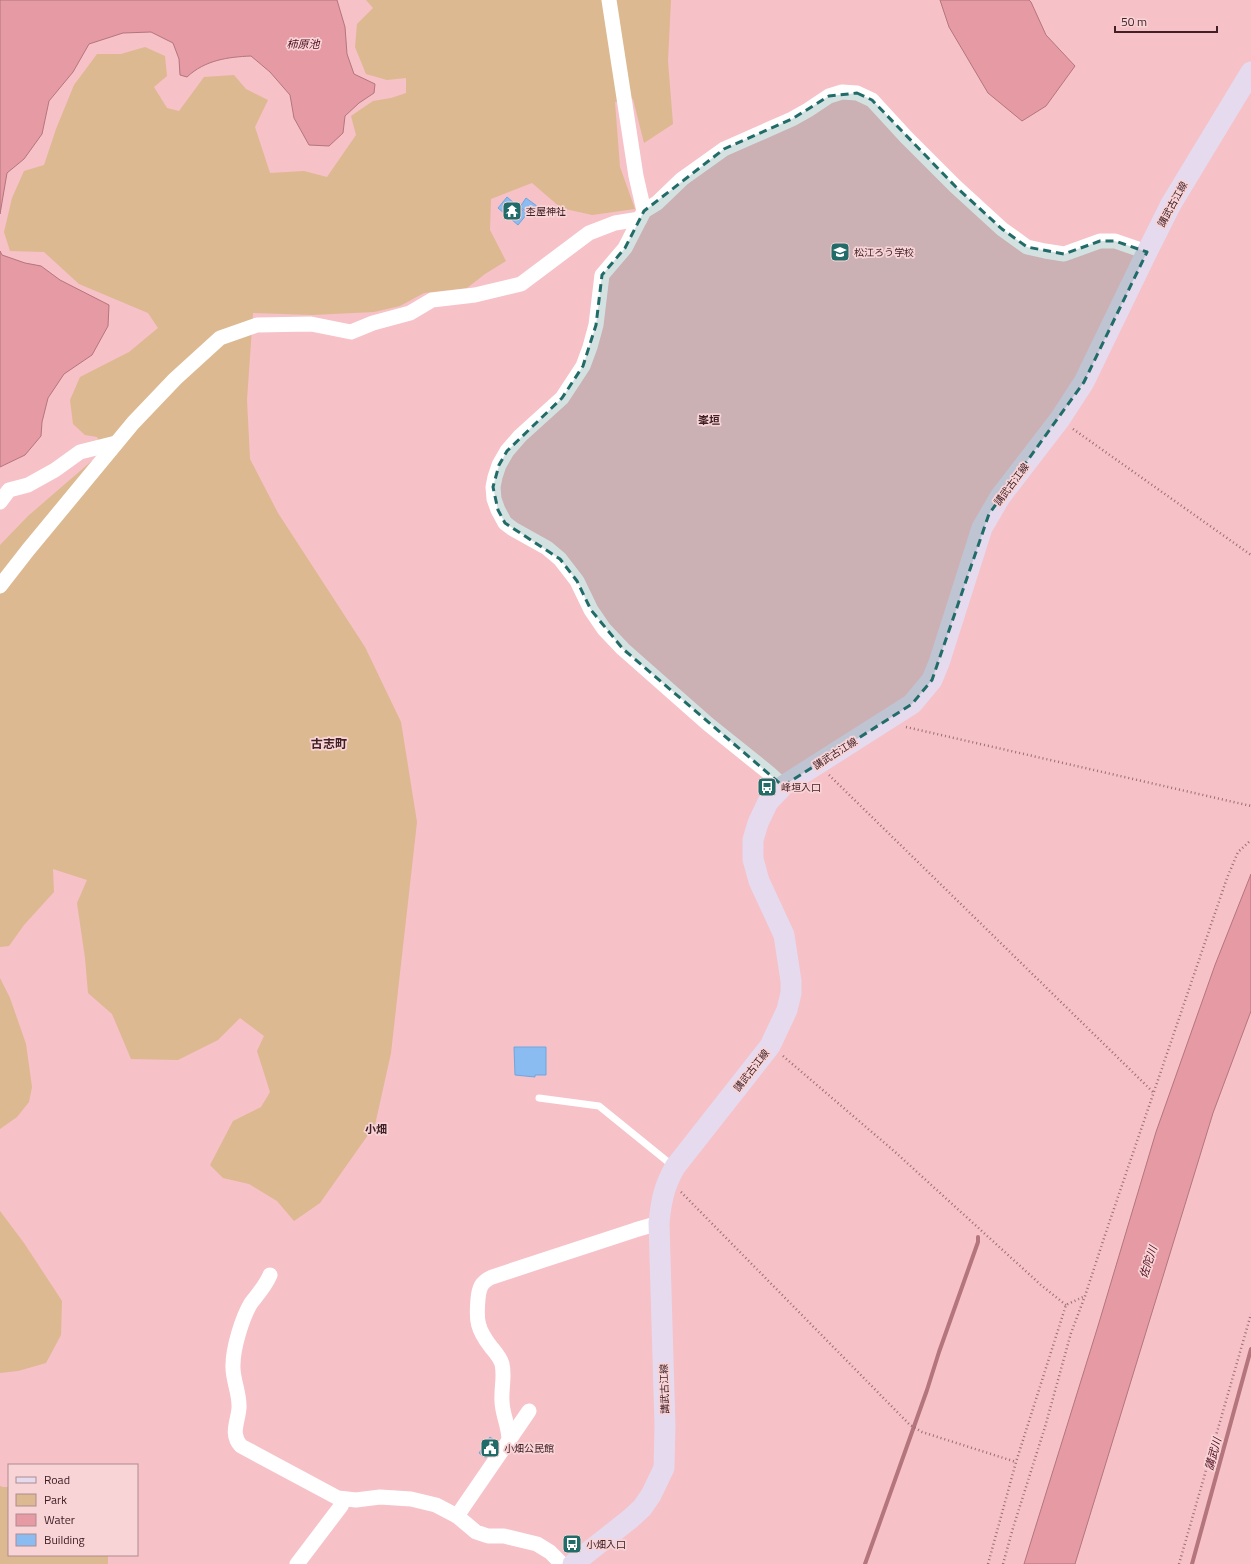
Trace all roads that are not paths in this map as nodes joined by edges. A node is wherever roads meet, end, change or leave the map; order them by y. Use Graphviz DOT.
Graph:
graph roads {
  1 [pos="609,0"];
  2 [pos="1251,72"];
  3 [pos="642,215"];
  4 [pos="1147,252"];
  5 [pos="116,443"];
  6 [pos="0,502"];
  7 [pos="0,586"];
  8 [pos="783,786"];
  9 [pos="539,1098"];
  10 [pos="672,1173"];
  11 [pos="659,1223"];
  12 [pos="270,1275"];
  13 [pos="530,1411"];
  14 [pos="509,1440"];
  15 [pos="344,1500"];
  16 [pos="457,1516"];
  17 [pos="297,1564"];
  18 [pos="562,1564"];
  19 [pos="573,1564"];
  1 -- 3 [label="street"];
  2 -- 4 [label="main road, 講武古江線"];
  3 -- 4 [label="street"];
  3 -- 5 [label="street"];
  3 -- 8 [label="street"];
  4 -- 8 [label="main road, 講武古江線"];
  5 -- 6 [label="street"];
  5 -- 7 [label="street"];
  8 -- 10 [label="main road, 講武古江線"];
  9 -- 10 [label="lane"];
  10 -- 11 [label="main road, 講武古江線"];
  11 -- 14 [label="street"];
  11 -- 19 [label="main road, 講武古江線"];
  12 -- 15 [label="street"];
  13 -- 14 [label="street"];
  14 -- 16 [label="street"];
  15 -- 16 [label="street"];
  15 -- 17 [label="street"];
  16 -- 18 [label="street"];
}
